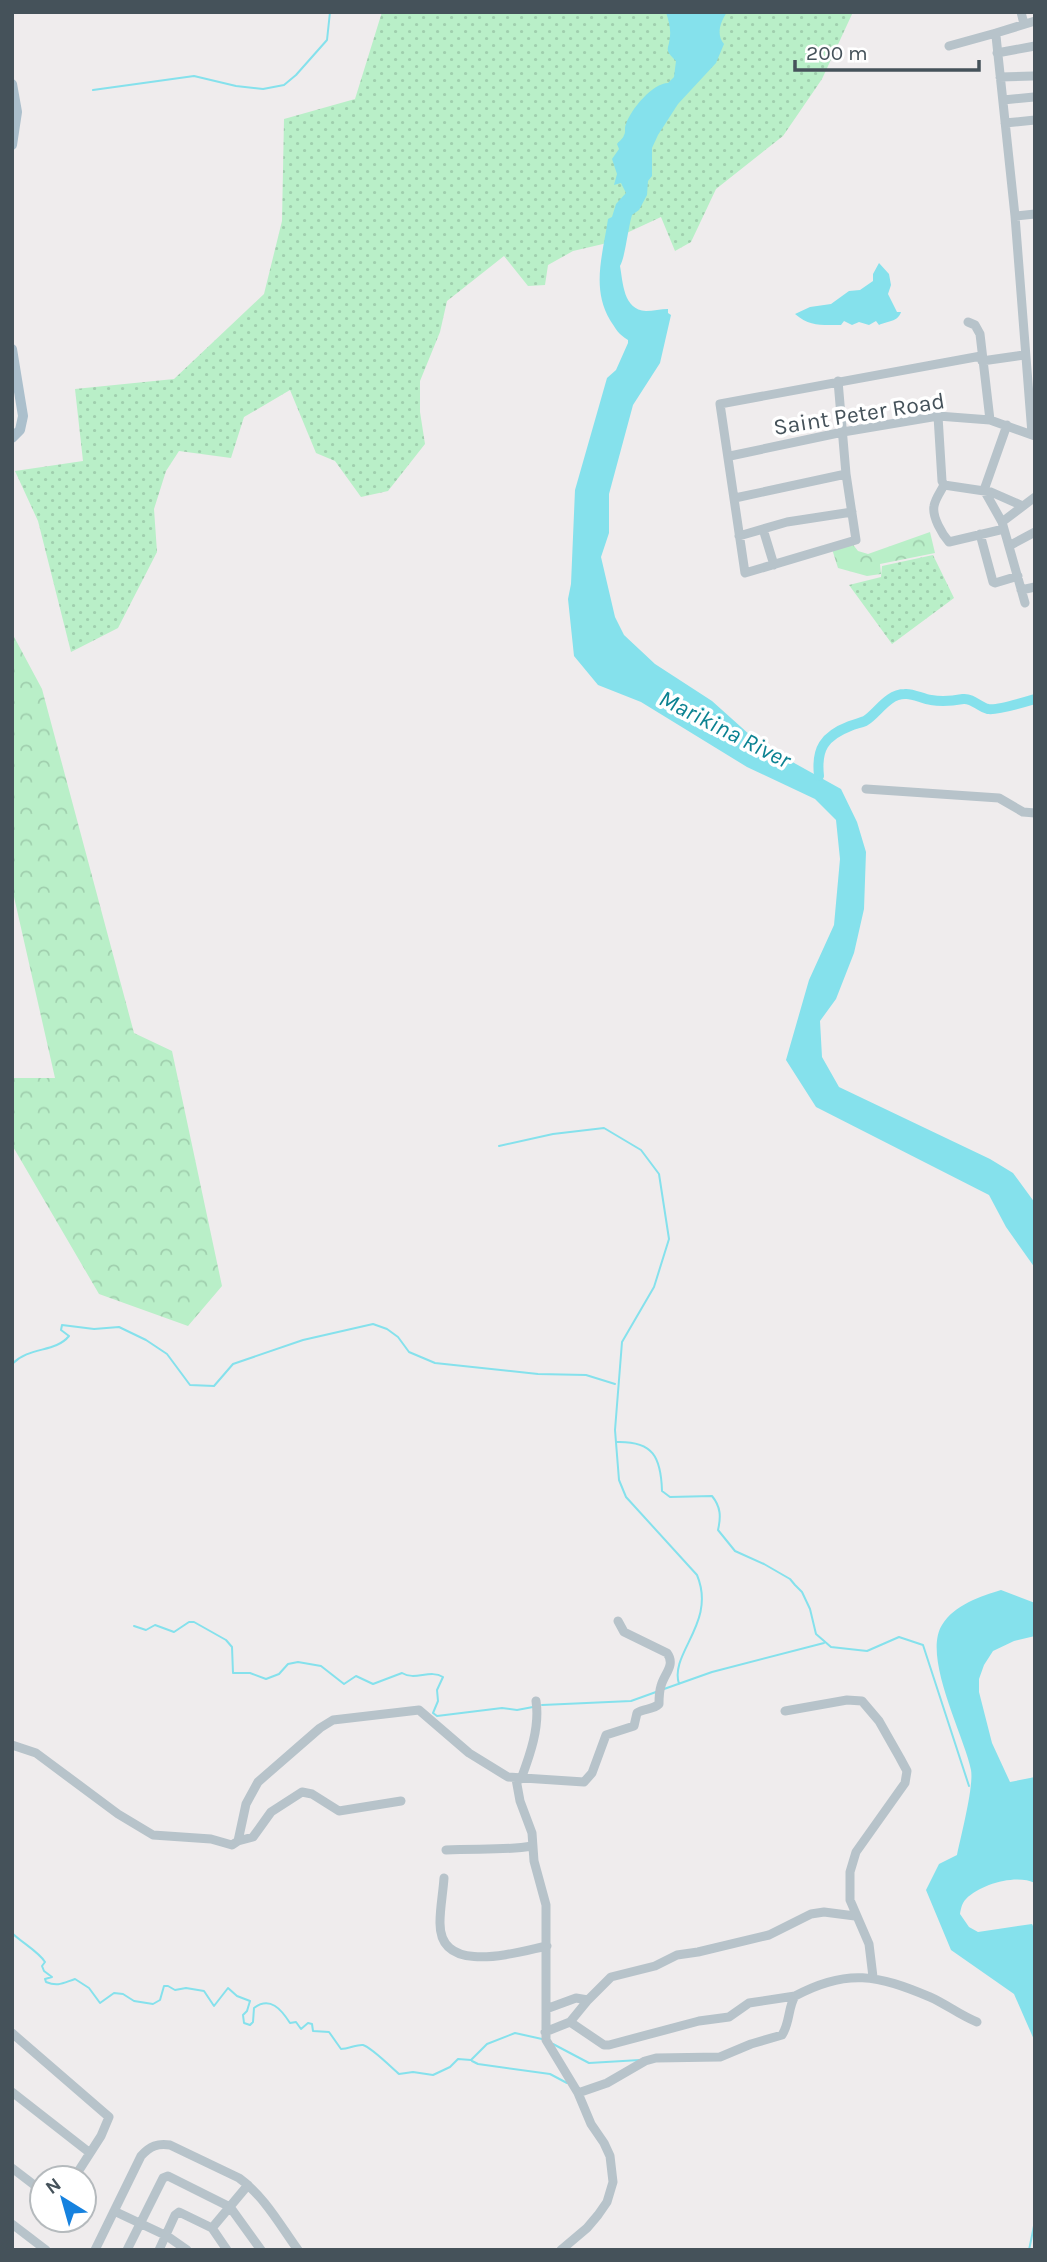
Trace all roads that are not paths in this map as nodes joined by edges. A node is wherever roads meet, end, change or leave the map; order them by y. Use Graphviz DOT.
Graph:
graph roads {
  1 [pos="1021,12"];
  2 [pos="1035,21"];
  3 [pos="1024,24"];
  4 [pos="996,33"];
  5 [pos="948,46"];
  6 [pos="1035,46"];
  7 [pos="997,53"];
  8 [pos="1033,76"];
  9 [pos="1000,77"];
  10 [pos="12,84"];
  11 [pos="1034,97"];
  12 [pos="1003,100"];
  13 [pos="1035,120"];
  14 [pos="1005,123"];
  15 [pos="12,145"];
  16 [pos="1035,214"];
  17 [pos="1015,216"];
  18 [pos="968,322"];
  19 [pos="1035,332"];
  20 [pos="1023,334"];
  21 [pos="12,349"];
  22 [pos="1024,355"];
  23 [pos="982,358"];
  24 [pos="838,381"];
  25 [pos="1032,396"];
  26 [pos="938,416"];
  27 [pos="990,420"];
  28 [pos="1007,425"];
  29 [pos="843,432"];
  30 [pos="1033,435"];
  31 [pos="12,438"];
  32 [pos="730,456"];
  33 [pos="846,474"];
  34 [pos="944,485"];
  35 [pos="984,491"];
  36 [pos="1035,497"];
  37 [pos="735,498"];
  38 [pos="1023,506"];
  39 [pos="852,512"];
  40 [pos="1003,525"];
  41 [pos="763,529"];
  42 [pos="1035,532"];
  43 [pos="981,534"];
  44 [pos="739,536"];
  45 [pos="1009,546"];
  46 [pos="774,565"];
  47 [pos="1018,576"];
  48 [pos="1035,587"];
  49 [pos="1021,590"];
  50 [pos="1026,603"];
  51 [pos="866,789"];
  52 [pos="1035,813"];
  53 [pos="618,1621"];
  54 [pos="536,1701"];
  55 [pos="785,1711"];
  56 [pos="12,1745"];
  57 [pos="519,1779"];
  58 [pos="401,1801"];
  59 [pos="238,1840"];
  60 [pos="532,1846"];
  61 [pos="446,1850"];
  62 [pos="444,1878"];
  63 [pos="855,1916"];
  64 [pos="547,1946"];
  65 [pos="873,1977"];
  66 [pos="795,1996"];
  67 [pos="588,2000"];
  68 [pos="545,2009"];
  69 [pos="570,2022"];
  70 [pos="977,2022"];
  71 [pos="545,2032"];
  72 [pos="12,2033"];
  73 [pos="12,2092"];
  74 [pos="578,2093"];
  75 [pos="90,2153"];
  76 [pos="83,2164"];
  77 [pos="12,2168"];
  78 [pos="28,2180"];
  79 [pos="248,2185"];
  80 [pos="230,2207"];
  81 [pos="114,2211"];
  82 [pos="140,2222"];
  83 [pos="13,2228"];
  84 [pos="212,2228"];
  85 [pos="167,2235"];
  86 [pos="46,2250"];
  87 [pos="96,2250"];
  88 [pos="127,2250"];
  89 [pos="159,2250"];
  90 [pos="187,2250"];
  91 [pos="227,2250"];
  92 [pos="261,2250"];
  93 [pos="298,2250"];
  94 [pos="561,2250"];
  1 -- 3 [label="street"];
  2 -- 3 [label="street"];
  3 -- 4 [label="street"];
  4 -- 5 [label="street"];
  4 -- 7 [label="street"];
  6 -- 7 [label="street"];
  7 -- 9 [label="street"];
  8 -- 9 [label="street"];
  9 -- 12 [label="street"];
  10 -- 15 [label="main road"];
  11 -- 12 [label="street"];
  12 -- 14 [label="street"];
  13 -- 14 [label="street"];
  14 -- 17 [label="street"];
  16 -- 17 [label="street"];
  17 -- 20 [label="street"];
  18 -- 23 [label="street"];
  19 -- 20 [label="street"];
  20 -- 22 [label="street"];
  21 -- 31 [label="main road"];
  22 -- 23 [label="street"];
  22 -- 25 [label="street"];
  23 -- 24 [label="street"];
  23 -- 27 [label="street"];
  24 -- 29 [label="street"];
  24 -- 32 [label="street"];
  25 -- 30 [label="street"];
  26 -- 27 [label="street, Saint Peter Road"];
  26 -- 29 [label="street, Saint Peter Road"];
  26 -- 34 [label="street"];
  27 -- 28 [label="street, Saint Peter Road"];
  28 -- 30 [label="street, Saint Peter Road"];
  28 -- 35 [label="street"];
  29 -- 32 [label="street, Saint Peter Road"];
  29 -- 33 [label="street"];
  32 -- 37 [label="street"];
  33 -- 37 [label="street"];
  33 -- 39 [label="street"];
  34 -- 35 [label="street"];
  34 -- 43 [label="street"];
  35 -- 38 [label="street"];
  35 -- 40 [label="street"];
  36 -- 38 [label="street"];
  37 -- 44 [label="street"];
  38 -- 40 [label="street"];
  39 -- 41 [label="street"];
  39 -- 46 [label="street"];
  40 -- 43 [label="street"];
  40 -- 45 [label="street"];
  41 -- 44 [label="street"];
  41 -- 46 [label="street"];
  42 -- 45 [label="street"];
  43 -- 47 [label="street"];
  44 -- 46 [label="street"];
  45 -- 47 [label="street"];
  47 -- 49 [label="street"];
  48 -- 49 [label="street"];
  49 -- 50 [label="street"];
  51 -- 52 [label="street"];
  53 -- 57 [label="street"];
  54 -- 57 [label="street"];
  55 -- 63 [label="street"];
  56 -- 59 [label="street"];
  57 -- 59 [label="street"];
  57 -- 60 [label="street"];
  58 -- 59 [label="street"];
  60 -- 61 [label="street"];
  60 -- 64 [label="street"];
  62 -- 64 [label="street"];
  63 -- 65 [label="street"];
  63 -- 67 [label="street"];
  64 -- 68 [label="street"];
  65 -- 66 [label="street"];
  65 -- 70 [label="street"];
  66 -- 69 [label="street"];
  66 -- 74 [label="street"];
  67 -- 68 [label="street"];
  67 -- 69 [label="street"];
  68 -- 71 [label="street"];
  69 -- 71 [label="street"];
  71 -- 74 [label="street"];
  72 -- 75 [label="street"];
  73 -- 75 [label="street"];
  74 -- 94 [label="street"];
  75 -- 76 [label="street"];
  77 -- 78 [label="street"];
  79 -- 80 [label="street"];
  79 -- 81 [label="street"];
  79 -- 93 [label="street"];
  80 -- 82 [label="street"];
  80 -- 84 [label="street"];
  80 -- 92 [label="street"];
  81 -- 82 [label="street"];
  81 -- 87 [label="street"];
  82 -- 85 [label="street"];
  82 -- 88 [label="street"];
  83 -- 86 [label="street"];
  84 -- 85 [label="street"];
  84 -- 91 [label="street"];
  85 -- 89 [label="street"];
  85 -- 90 [label="street"];
}
